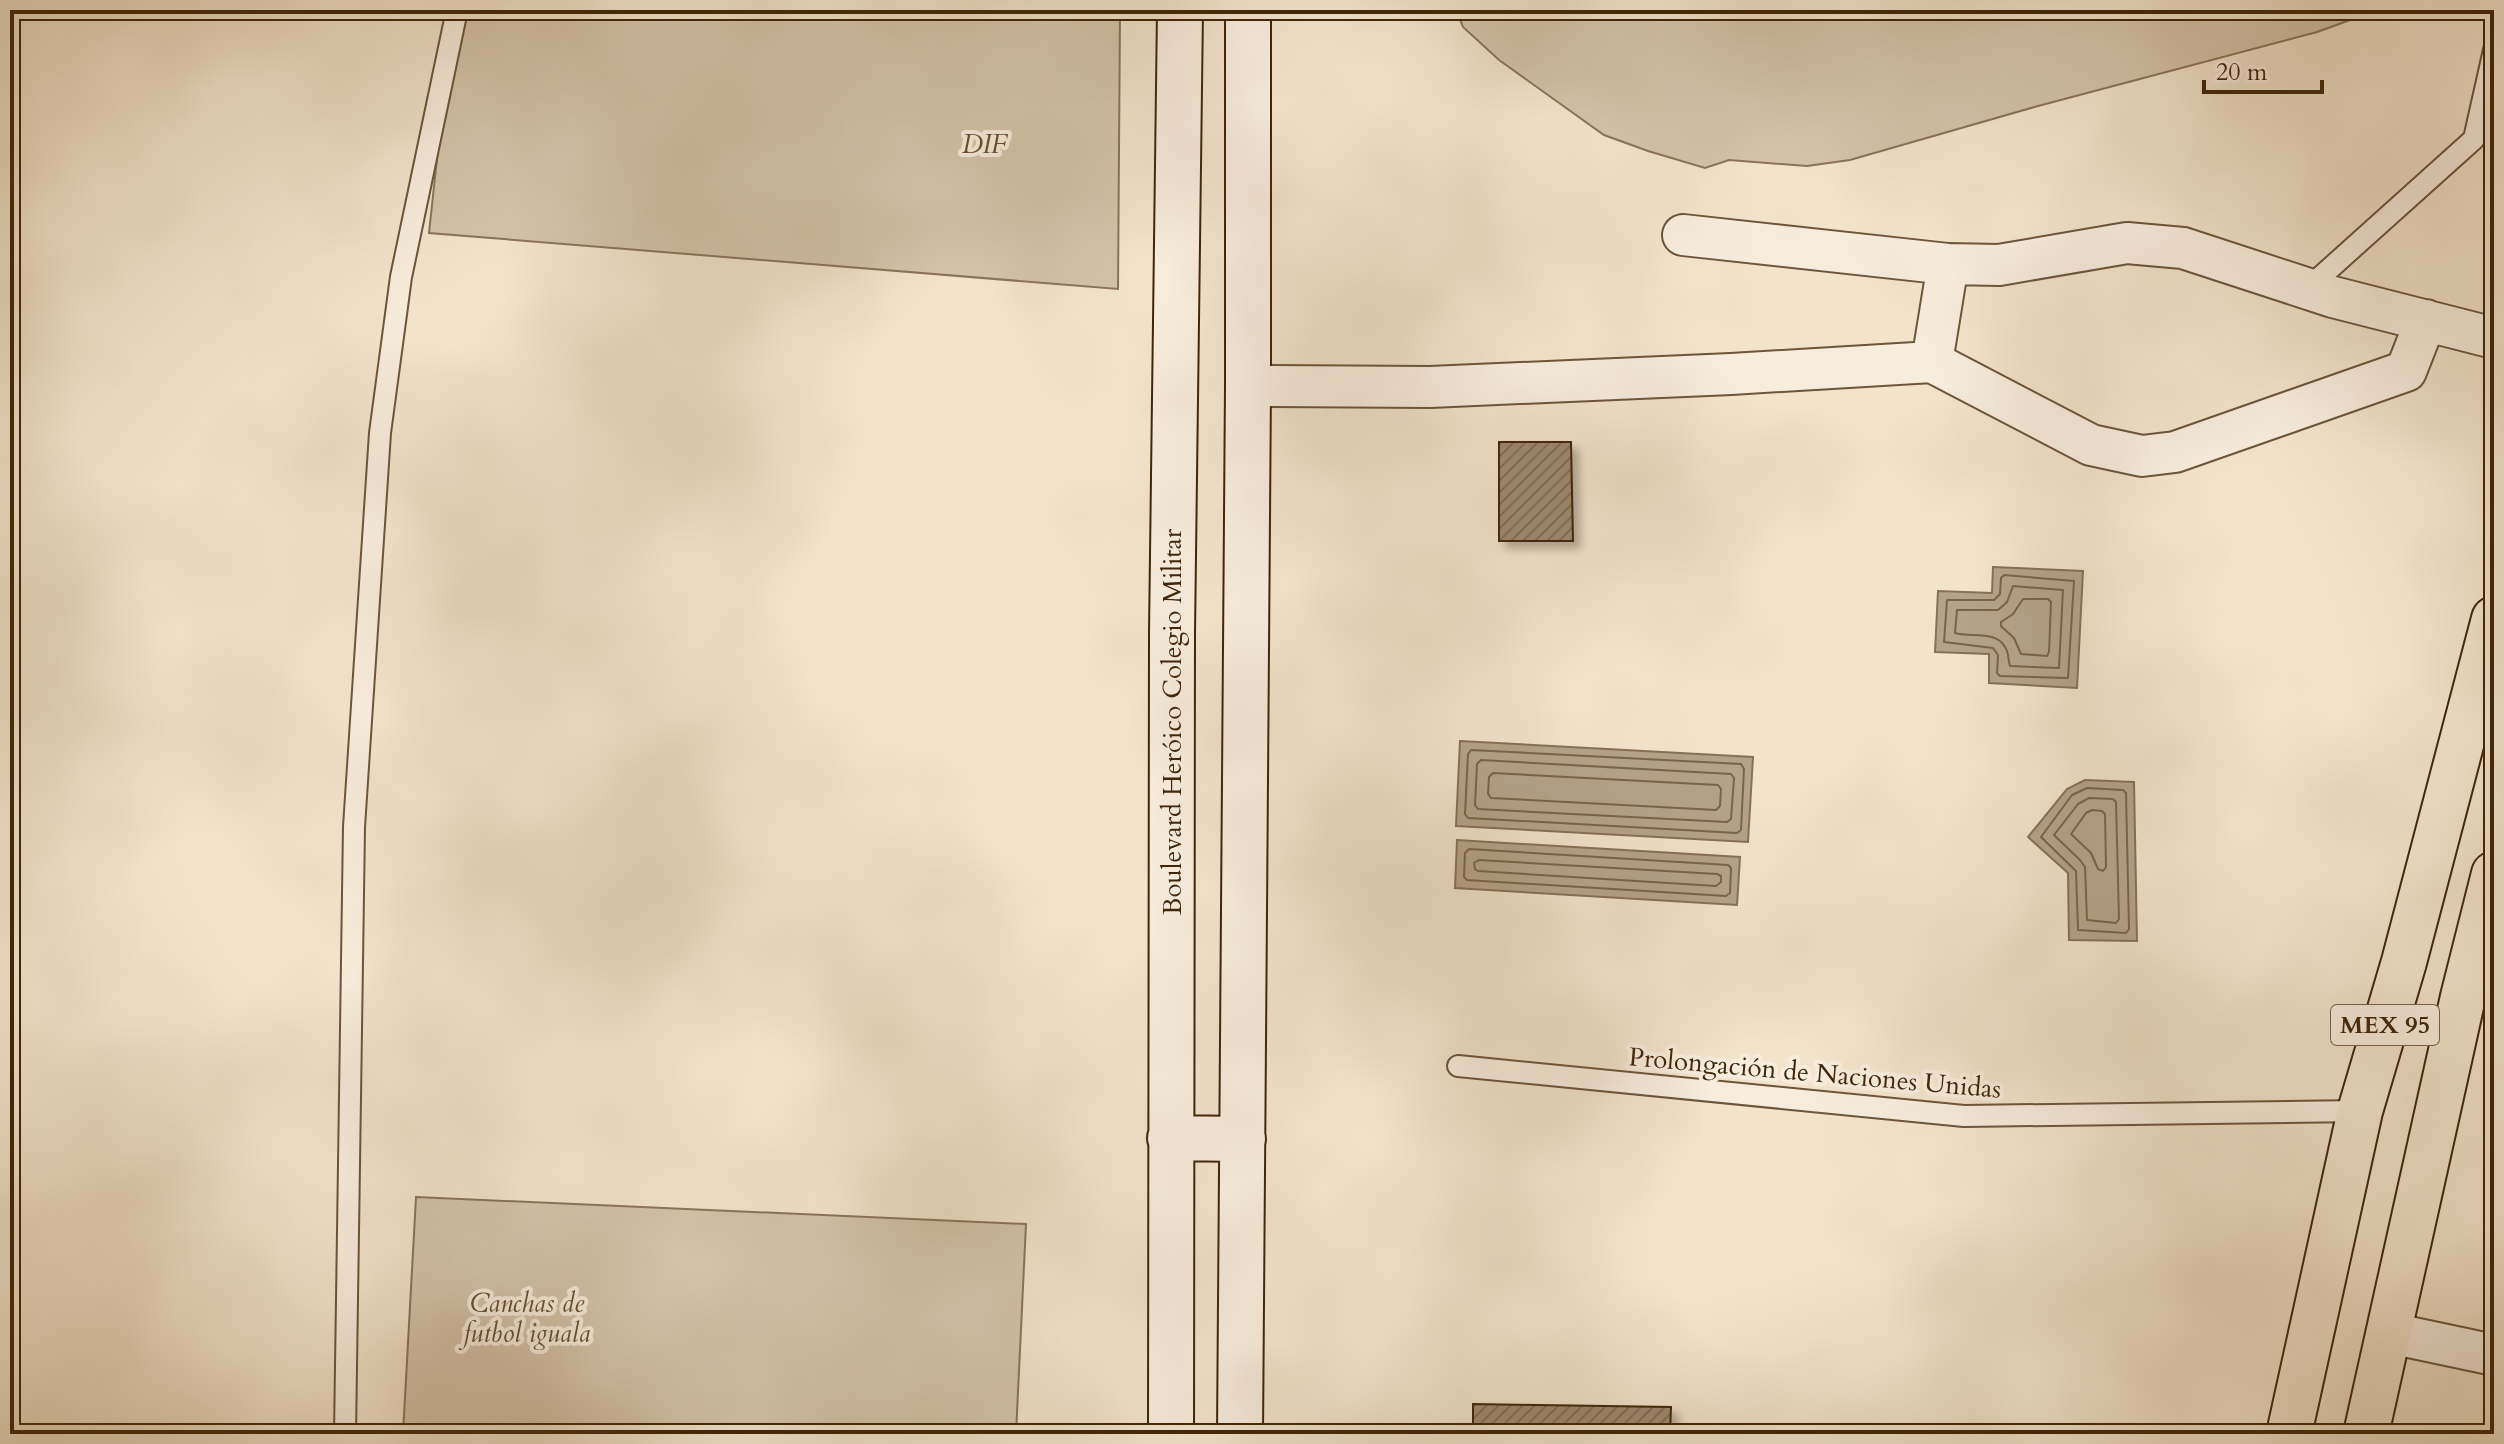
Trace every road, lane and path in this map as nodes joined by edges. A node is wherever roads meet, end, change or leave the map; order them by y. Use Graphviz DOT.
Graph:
graph roads {
  1 [pos="457,10"];
  2 [pos="1180,10"];
  3 [pos="1248,10"];
  4 [pos="2494,50"];
  5 [pos="1683,235"];
  6 [pos="1948,264"];
  7 [pos="2307,289"];
  8 [pos="2426,320"];
  9 [pos="2494,338"];
  10 [pos="1932,362"];
  11 [pos="1248,386"];
  12 [pos="2494,619"];
  13 [pos="2494,874"];
  14 [pos="1458,1066"];
  15 [pos="2360,1111"];
  16 [pos="1170,1138"];
  17 [pos="1243,1139"];
  18 [pos="2390,1333"];
  19 [pos="2494,1355"];
  20 [pos="345,1434"];
  21 [pos="1171,1434"];
  22 [pos="1240,1434"];
  23 [pos="2289,1434"];
  24 [pos="2366,1434"];
  1 -- 20 [label="lane"];
  2 -- 16 [label="main road, Boulevard Heróico Colegio Militar"];
  3 -- 11 [label="main road"];
  4 -- 7 [label="lane"];
  5 -- 6 [label="street"];
  6 -- 7 [label="street"];
  6 -- 10 [label="street"];
  7 -- 8 [label="street"];
  8 -- 9 [label="street"];
  8 -- 10 [label="street"];
  10 -- 11 [label="street"];
  11 -- 17 [label="main road"];
  12 -- 15 [label="main road, MEX 95"];
  13 -- 18 [label="main road, MEX 95"];
  14 -- 15 [label="lane, Prolongación de Naciones Unidas"];
  15 -- 23 [label="main road, MEX 95"];
  16 -- 17 [label="main road"];
  16 -- 21 [label="main road, Boulevard Heróico Colegio Militar"];
  17 -- 22 [label="main road"];
  18 -- 19 [label="street"];
  18 -- 24 [label="main road, MEX 95"];
}
